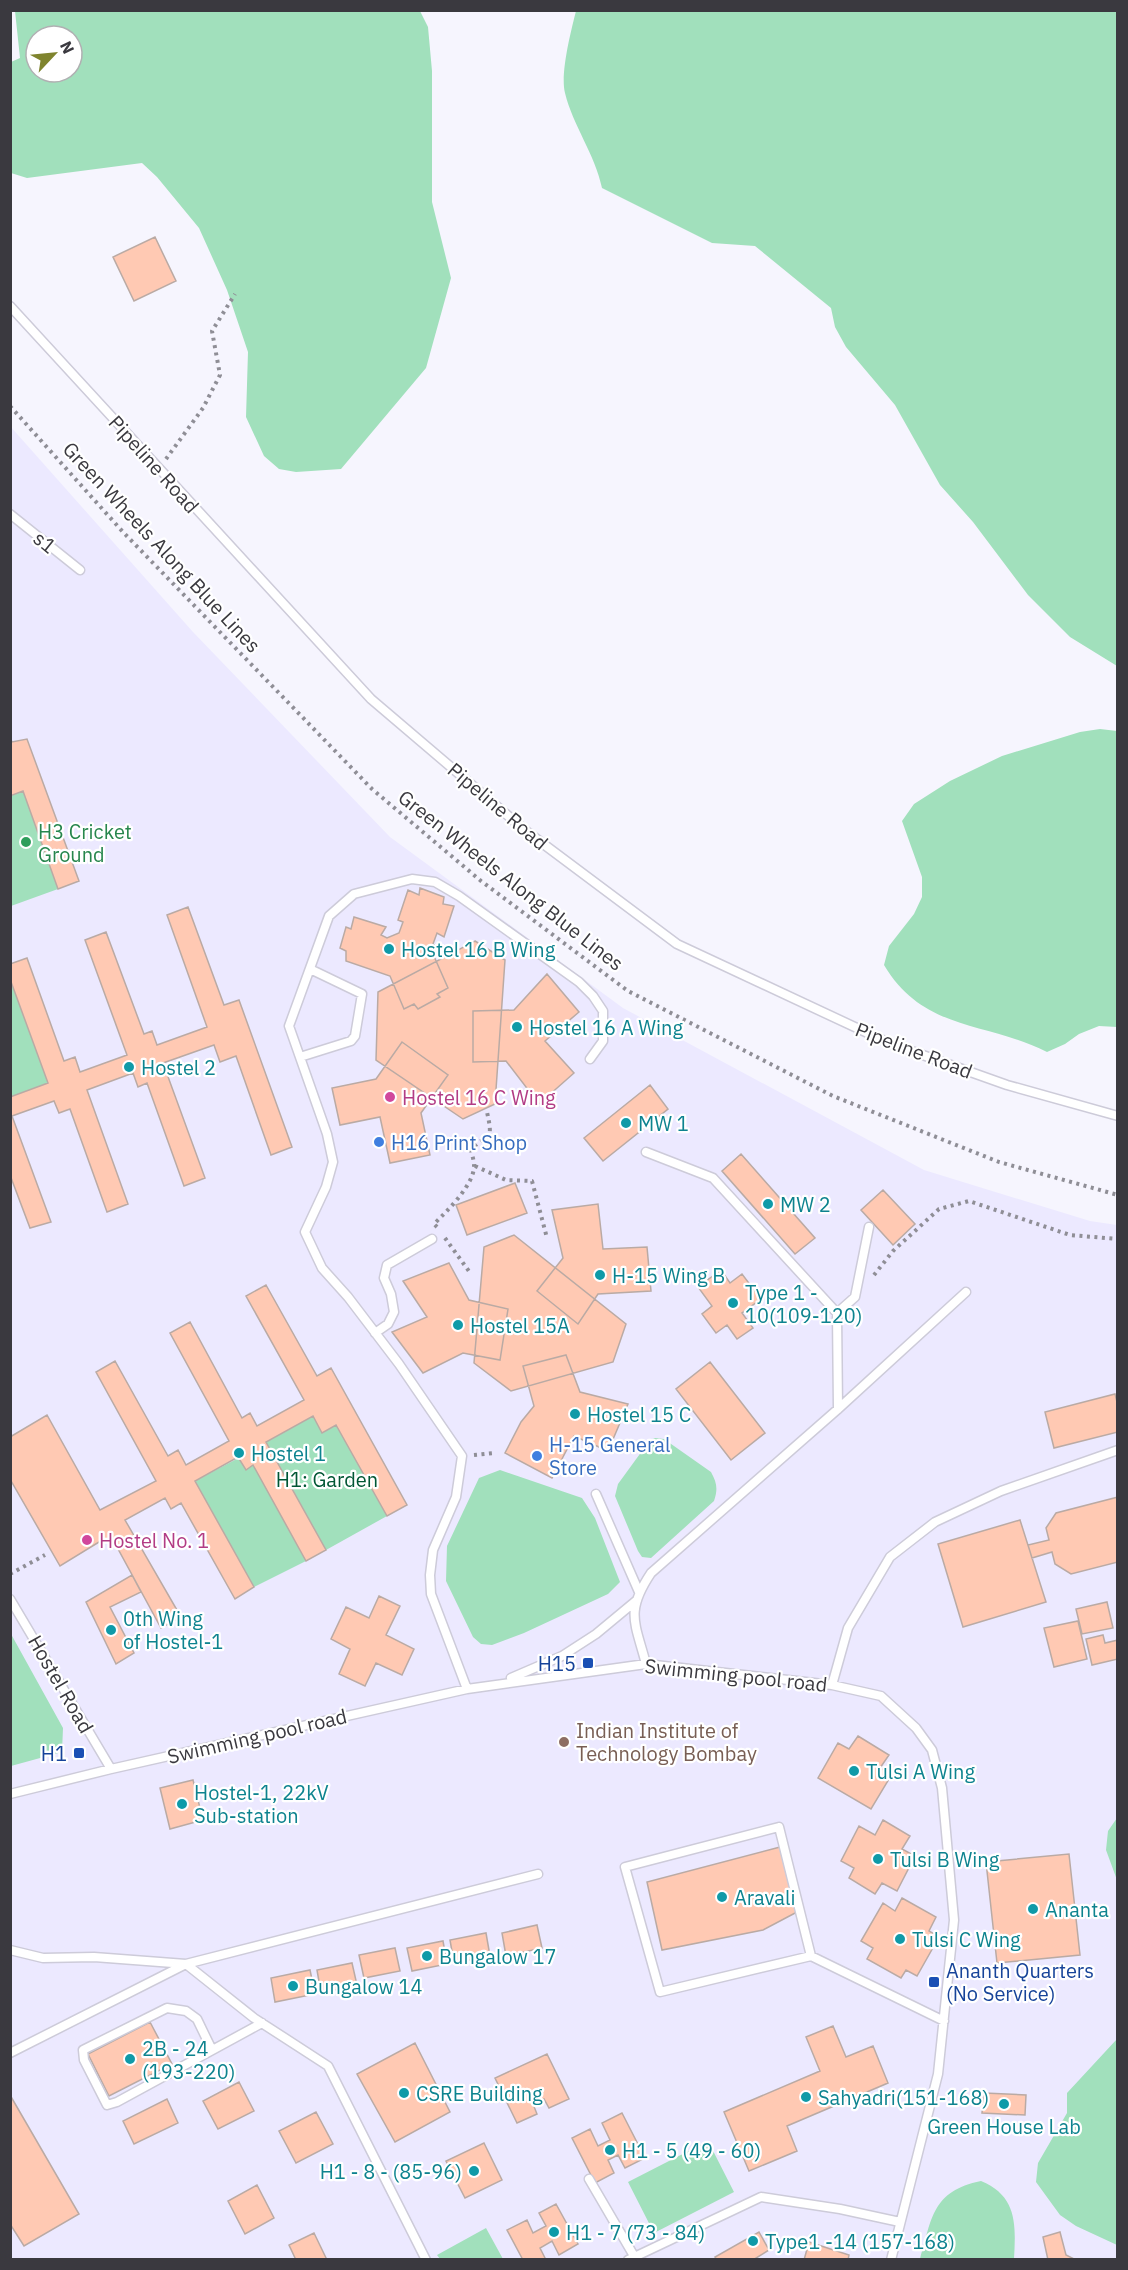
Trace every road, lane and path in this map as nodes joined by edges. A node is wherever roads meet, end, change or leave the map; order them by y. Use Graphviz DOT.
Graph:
graph roads {
  1 [pos="235,294"];
  2 [pos="10,306"];
  3 [pos="10,406"];
  4 [pos="159,469"];
  5 [pos="10,514"];
  6 [pos="80,570"];
  7 [pos="310,969"];
  8 [pos="300,1057"];
  9 [pos="591,1059"];
  10 [pos="487,1112"];
  11 [pos="1118,1116"];
  12 [pos="646,1152"];
  13 [pos="475,1166"];
  14 [pos="1118,1195"];
  15 [pos="869,1227"];
  16 [pos="547,1238"];
  17 [pos="432,1239"];
  18 [pos="1118,1239"];
  19 [pos="471,1274"];
  20 [pos="966,1292"];
  21 [pos="855,1298"];
  22 [pos="837,1313"];
  23 [pos="375,1333"];
  24 [pos="838,1409"];
  25 [pos="1118,1450"];
  26 [pos="494,1453"];
  27 [pos="462,1456"];
  28 [pos="596,1494"];
  29 [pos="45,1555"];
  30 [pos="10,1574"];
  31 [pos="638,1596"];
  32 [pos="10,1599"];
  33 [pos="646,1664"];
  34 [pos="500,1683"];
  35 [pos="832,1685"];
  36 [pos="467,1689"];
  37 [pos="111,1769"];
  38 [pos="10,1794"];
  39 [pos="538,1874"];
  40 [pos="10,1950"];
  41 [pos="811,1956"];
  42 [pos="186,1964"];
  43 [pos="944,2021"];
  44 [pos="262,2023"];
  45 [pos="212,2050"];
  46 [pos="10,2053"];
  47 [pos="589,2179"];
  48 [pos="900,2222"];
  49 [pos="631,2258"];
  50 [pos="426,2259"];
  51 [pos="891,2259"];
  1 -- 4 [label="path"];
  2 -- 4 [label="lane, Pipeline Road"];
  3 -- 14 [label="path, Green Wheels Along Blue Lines"];
  4 -- 11 [label="lane, Pipeline Road"];
  5 -- 6 [label="lane, s1"];
  7 -- 8 [label="lane"];
  7 -- 8 [label="lane"];
  7 -- 9 [label="lane"];
  8 -- 23 [label="lane"];
  10 -- 13 [label="path"];
  12 -- 22 [label="lane"];
  13 -- 16 [label="path"];
  13 -- 19 [label="path"];
  15 -- 21 [label="lane"];
  17 -- 23 [label="lane"];
  18 -- 21 [label="path"];
  20 -- 24 [label="lane"];
  21 -- 22 [label="lane"];
  22 -- 24 [label="lane"];
  23 -- 27 [label="lane"];
  24 -- 31 [label="lane"];
  25 -- 35 [label="lane"];
  26 -- 27 [label="path"];
  27 -- 36 [label="lane"];
  28 -- 31 [label="lane"];
  29 -- 30 [label="path"];
  31 -- 33 [label="lane"];
  31 -- 34 [label="lane"];
  32 -- 37 [label="lane, Hostel Road"];
  33 -- 34 [label="lane, Swimming pool road"];
  33 -- 35 [label="lane, Swimming pool road"];
  34 -- 36 [label="lane, Swimming pool road"];
  35 -- 43 [label="lane, Swimming pool road"];
  36 -- 37 [label="lane, Swimming pool road"];
  37 -- 38 [label="lane, Swimming pool road"];
  39 -- 42 [label="lane"];
  40 -- 42 [label="lane"];
  41 -- 41 [label="lane"];
  41 -- 43 [label="lane"];
  42 -- 44 [label="lane"];
  42 -- 46 [label="lane"];
  43 -- 48 [label="lane, Swimming pool road"];
  44 -- 45 [label="lane"];
  44 -- 50 [label="lane"];
  45 -- 45 [label="lane"];
  47 -- 49 [label="lane"];
  48 -- 49 [label="lane"];
  48 -- 51 [label="lane, Swimming pool road"];
}
